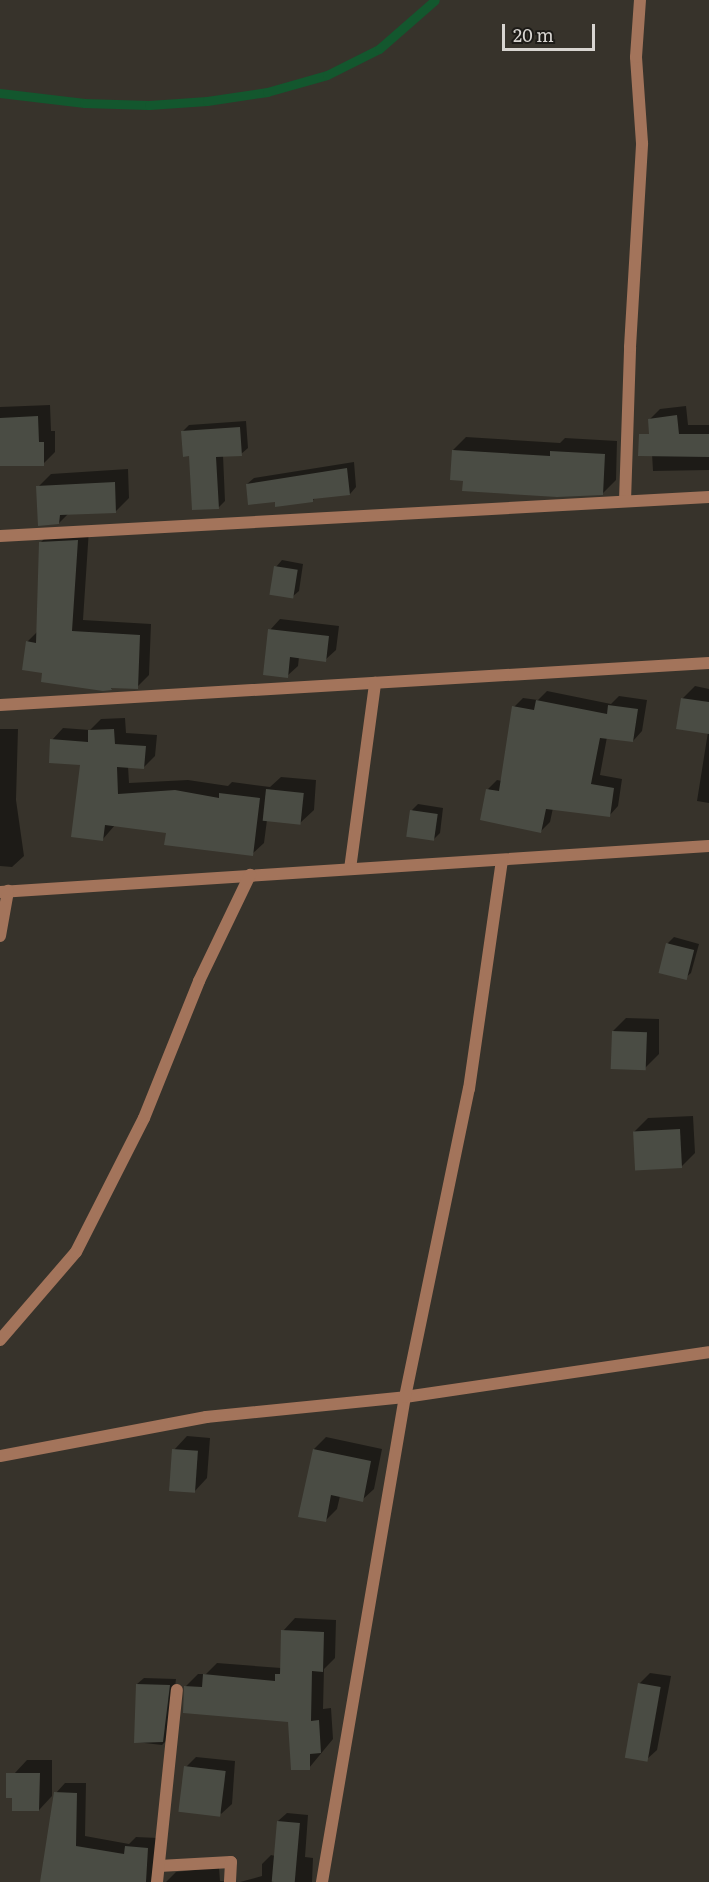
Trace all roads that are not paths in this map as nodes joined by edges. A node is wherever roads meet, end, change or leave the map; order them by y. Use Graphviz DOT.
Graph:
graph roads {
  1 [pos="640,0"];
  2 [pos="709,497"];
  3 [pos="625,501"];
  4 [pos="0,536"];
  5 [pos="709,663"];
  6 [pos="375,683"];
  7 [pos="0,705"];
  8 [pos="709,846"];
  9 [pos="502,861"];
  10 [pos="350,868"];
  11 [pos="250,875"];
  12 [pos="4,891"];
  13 [pos="0,936"];
  14 [pos="0,1340"];
  15 [pos="709,1352"];
  16 [pos="405,1397"];
  17 [pos="0,1456"];
  18 [pos="177,1690"];
  19 [pos="159,1866"];
  20 [pos="157,1882"];
  21 [pos="230,1882"];
  22 [pos="322,1882"];
  1 -- 3 [label="street"];
  2 -- 3 [label="street"];
  3 -- 4 [label="street"];
  5 -- 6 [label="street"];
  6 -- 7 [label="street"];
  6 -- 10 [label="street"];
  8 -- 9 [label="street"];
  9 -- 10 [label="street"];
  9 -- 16 [label="street"];
  10 -- 11 [label="street"];
  11 -- 12 [label="street"];
  11 -- 14 [label="street"];
  12 -- 13 [label="street"];
  15 -- 16 [label="street"];
  16 -- 17 [label="street"];
  16 -- 22 [label="street"];
  18 -- 19 [label="street"];
  19 -- 20 [label="street"];
  19 -- 21 [label="street"];
}
